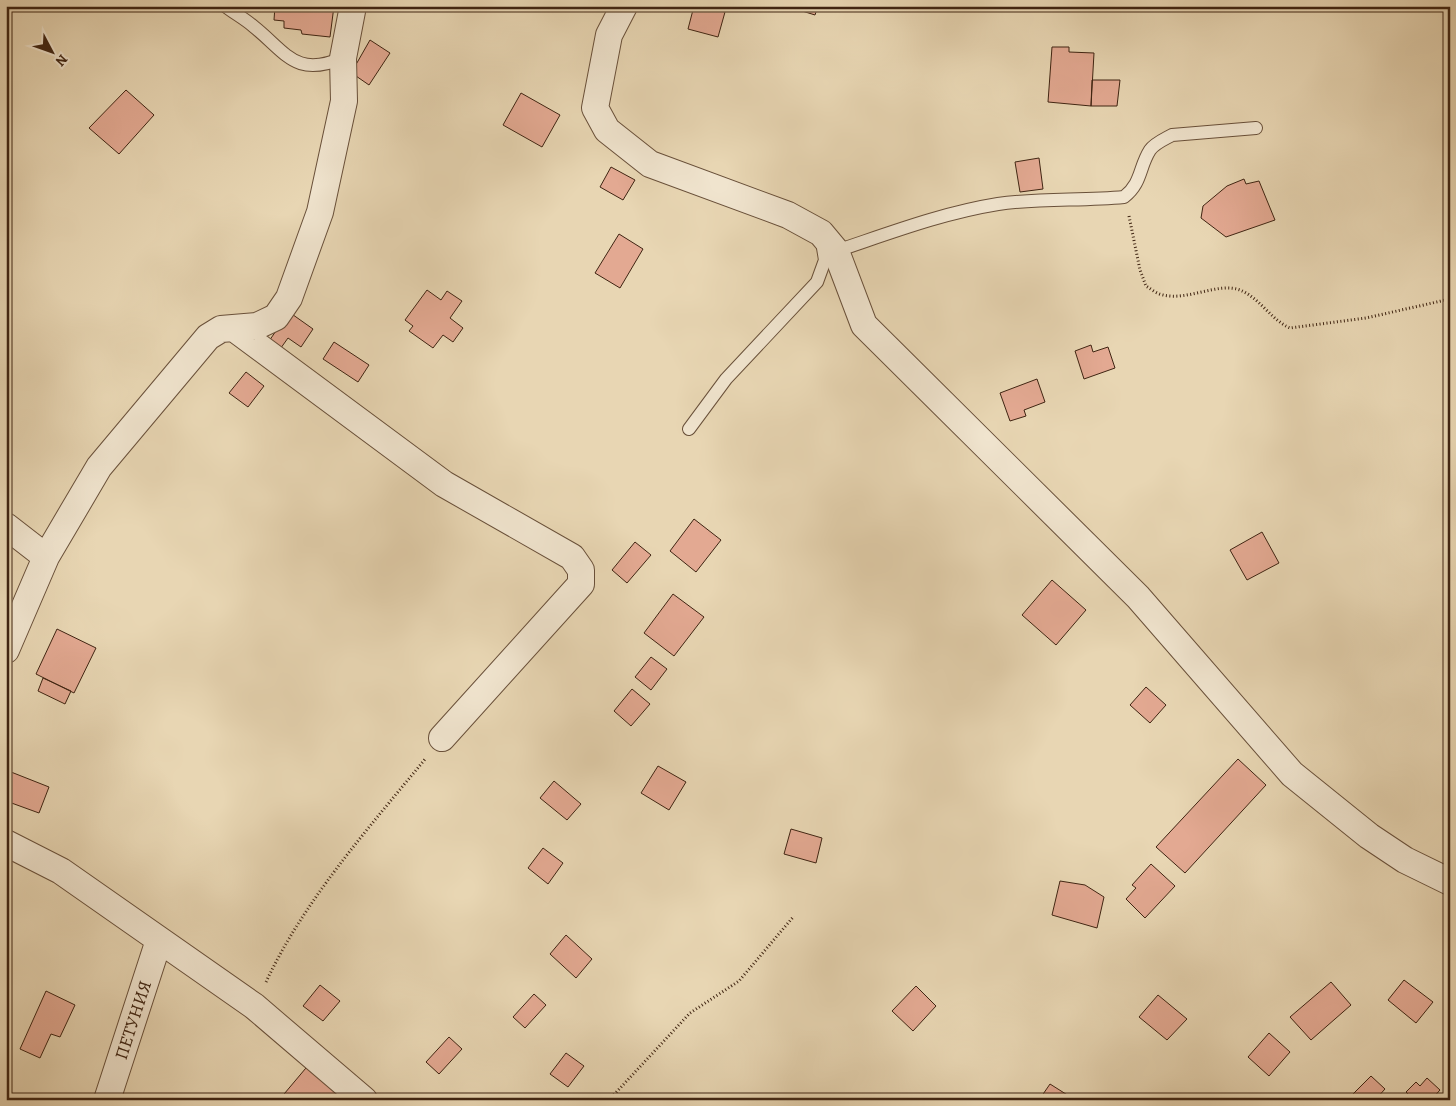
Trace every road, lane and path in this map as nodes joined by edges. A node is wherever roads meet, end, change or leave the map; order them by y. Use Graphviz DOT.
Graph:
graph roads {
  1 [pos="225,6"];
  2 [pos="353,6"];
  3 [pos="624,6"];
  4 [pos="342,58"];
  5 [pos="1256,128"];
  6 [pos="1124,198"];
  7 [pos="829,242"];
  8 [pos="1450,299"];
  9 [pos="235,329"];
  10 [pos="689,429"];
  11 [pos="6,526"];
  12 [pos="46,557"];
  13 [pos="6,650"];
  14 [pos="442,738"];
  15 [pos="6,843"];
  16 [pos="1450,882"];
  17 [pos="794,916"];
  18 [pos="159,940"];
  19 [pos="254,1006"];
  20 [pos="107,1100"];
  21 [pos="364,1100"];
  22 [pos="610,1100"];
  1 -- 4 [label="lane"];
  2 -- 4 [label="street"];
  3 -- 7 [label="street"];
  4 -- 9 [label="street"];
  5 -- 6 [label="lane"];
  6 -- 7 [label="lane"];
  6 -- 8 [label="path"];
  7 -- 10 [label="lane"];
  7 -- 16 [label="street"];
  9 -- 12 [label="street"];
  9 -- 14 [label="street"];
  11 -- 12 [label="street"];
  12 -- 13 [label="street"];
  14 -- 19 [label="path"];
  15 -- 18 [label="street"];
  17 -- 22 [label="path"];
  18 -- 19 [label="street"];
  18 -- 20 [label="street, ПЕТУНИЯ"];
  19 -- 21 [label="street"];
}
